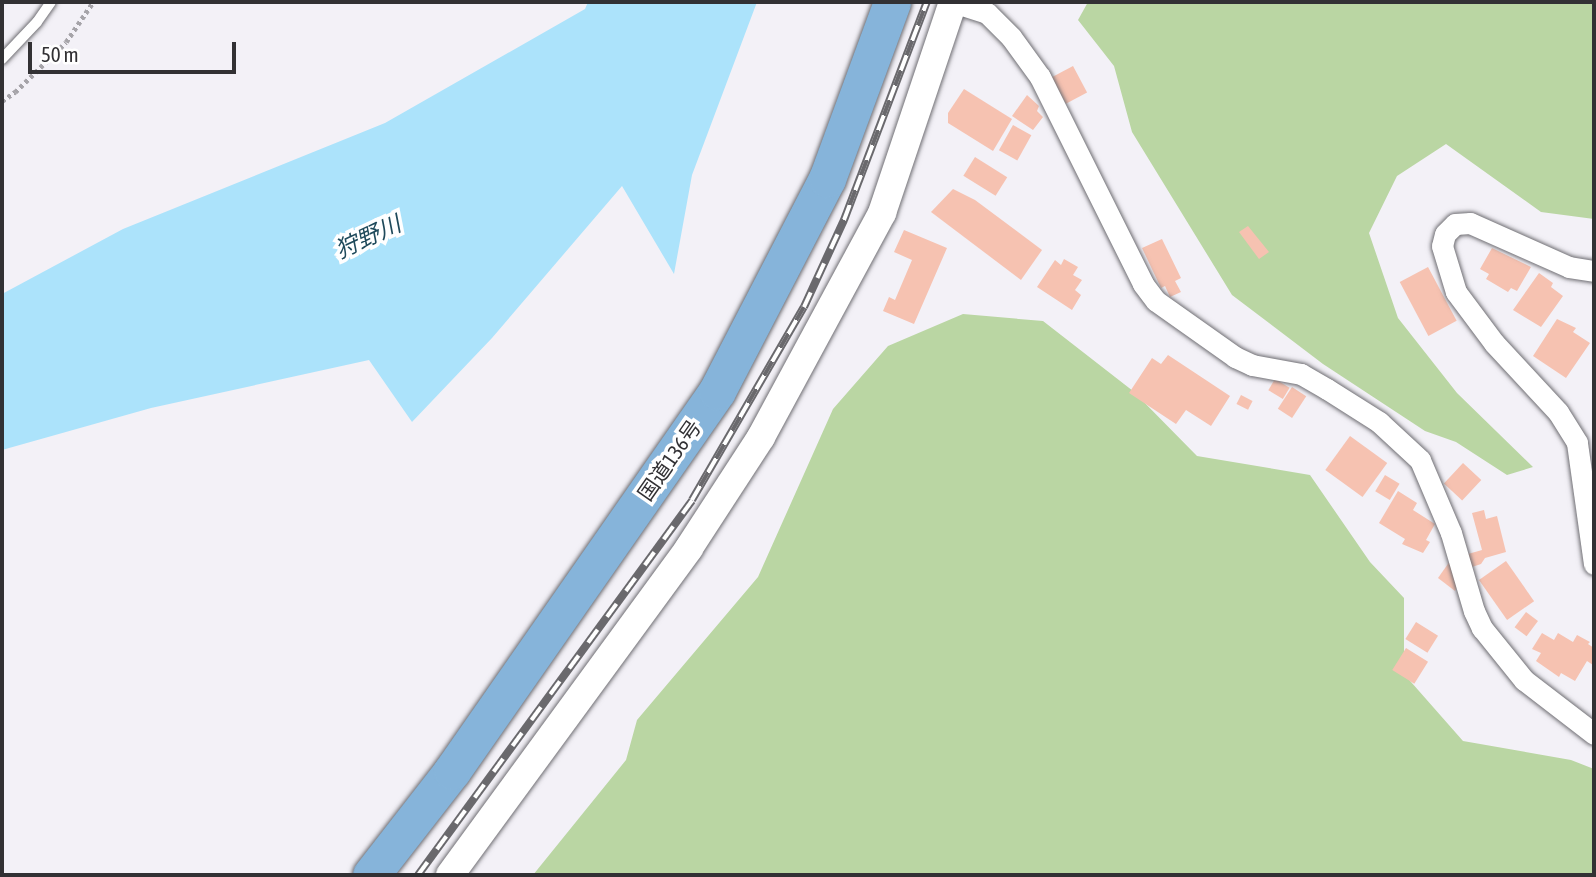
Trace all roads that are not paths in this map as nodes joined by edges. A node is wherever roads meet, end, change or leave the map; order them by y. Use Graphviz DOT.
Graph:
graph roads {
  1 [pos="51,2"];
  2 [pos="892,2"];
  3 [pos="953,2"];
  4 [pos="990,8"];
  5 [pos="2,59"];
  6 [pos="1594,271"];
  7 [pos="1594,564"];
  8 [pos="1594,734"];
  9 [pos="371,875"];
  10 [pos="450,875"];
  1 -- 5 [label="lane"];
  2 -- 9 [label="highway, 国道136号"];
  3 -- 4 [label="street"];
  3 -- 10 [label="street"];
  4 -- 8 [label="street"];
  6 -- 7 [label="street"];
}
